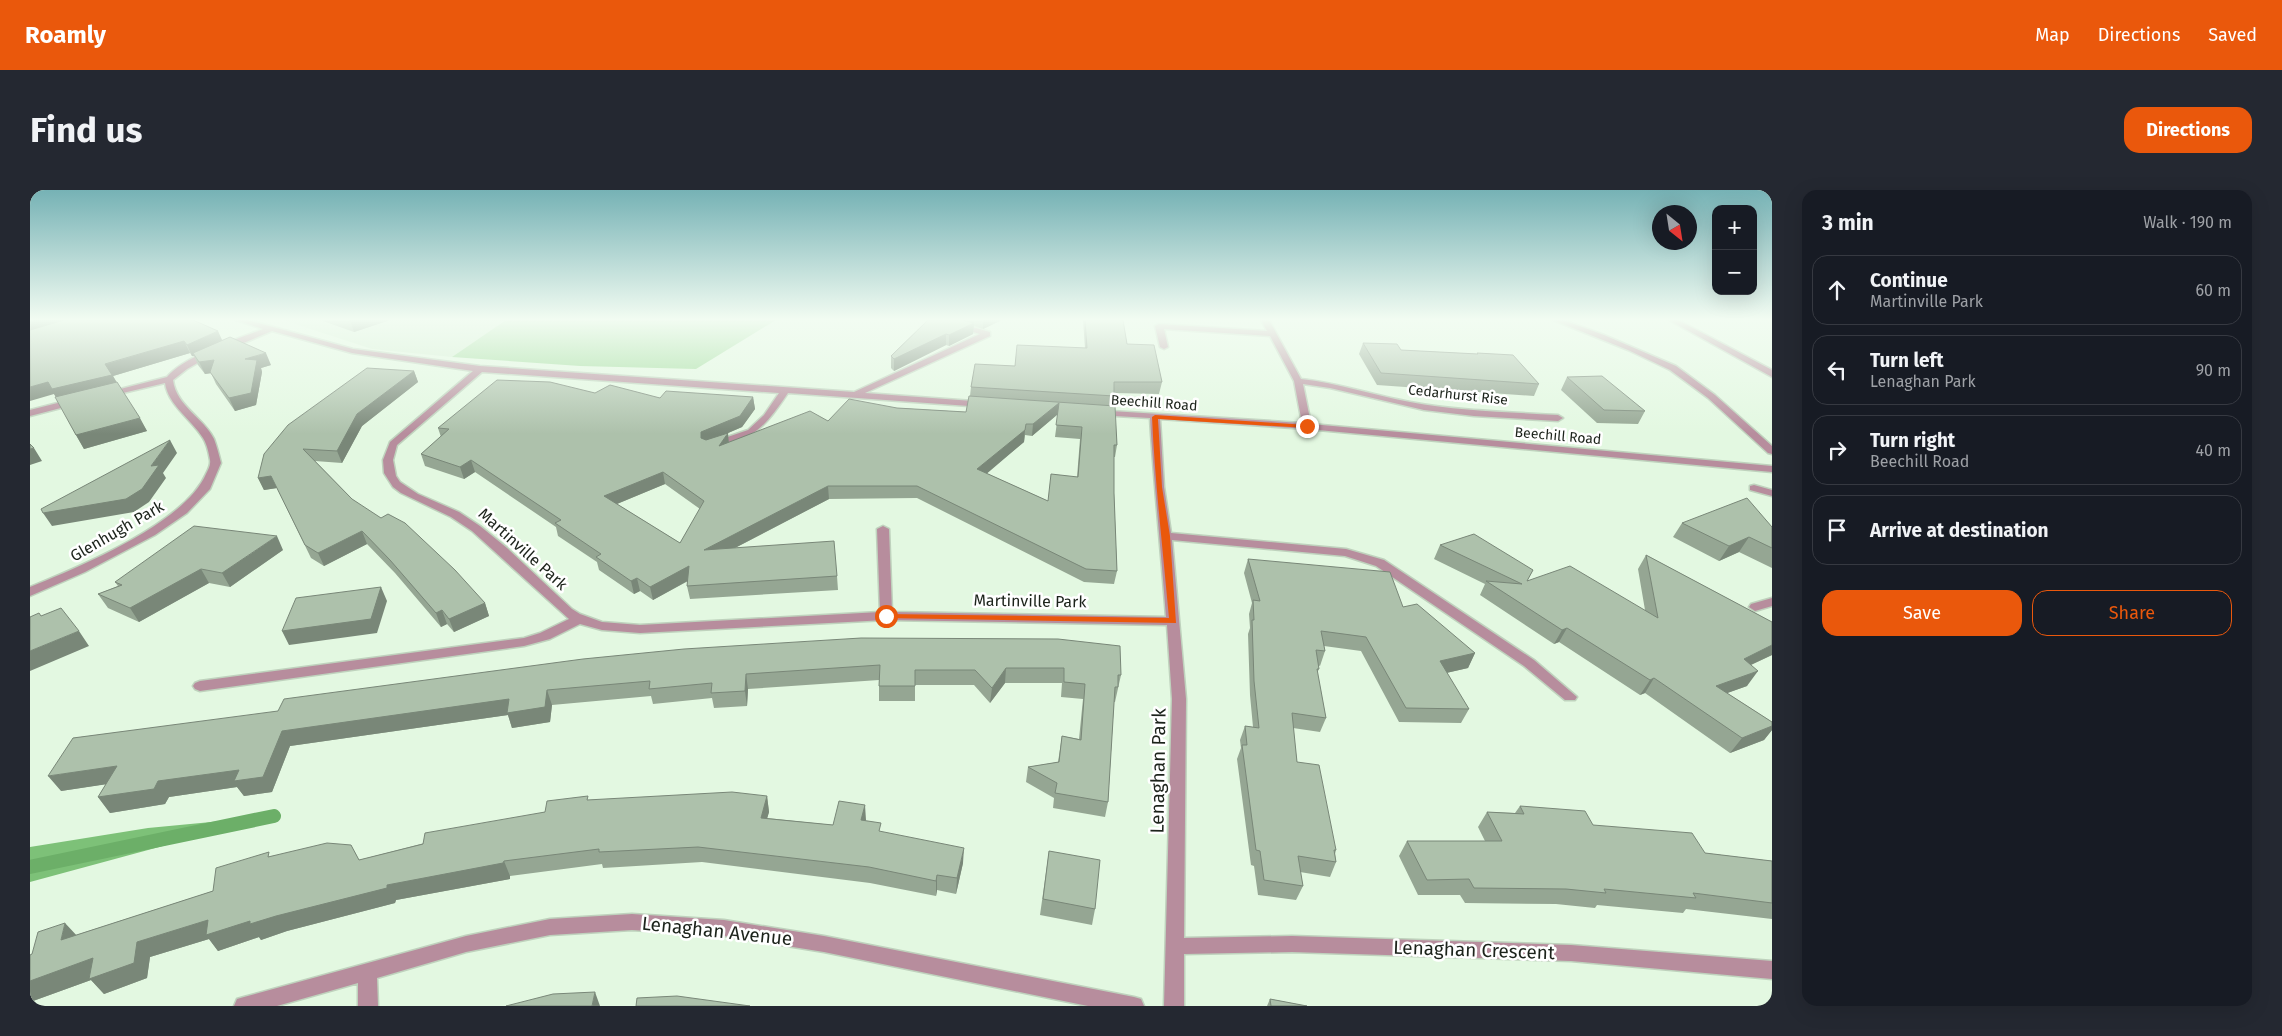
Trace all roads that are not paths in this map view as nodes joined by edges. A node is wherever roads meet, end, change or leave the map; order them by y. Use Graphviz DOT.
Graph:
graph roads {
  1 [pos="202,358"];
  2 [pos="406,358"];
  3 [pos="934,358"];
  4 [pos="1286,358"];
  5 [pos="1651,358"];
  6 [pos="1743,358"];
  7 [pos="480,369"];
  8 [pos="1772,374"];
  9 [pos="169,379"];
  10 [pos="1298,381"];
  11 [pos="786,389"];
  12 [pos="856,394"];
  13 [pos="997,405"];
  14 [pos="1086,412"];
  15 [pos="30,413"];
  16 [pos="1155,417"];
  17 [pos="1558,418"];
  18 [pos="1307,426"];
  19 [pos="708,447"];
  20 [pos="1772,451"];
  21 [pos="1772,469"];
  22 [pos="1754,488"];
  23 [pos="1772,493"];
  24 [pos="883,529"];
  25 [pos="1166,536"];
  26 [pos="30,592"];
  27 [pos="1772,602"];
  28 [pos="1755,607"];
  29 [pos="886,616"];
  30 [pos="578,620"];
  31 [pos="1173,621"];
  32 [pos="200,686"];
  33 [pos="1570,697"];
  34 [pos="1174,946"];
  35 [pos="367,970"];
  36 [pos="1772,970"];
  37 [pos="244,1006"];
  38 [pos="368,1006"];
  39 [pos="1134,1006"];
  40 [pos="1174,1006"];
  1 -- 9 [label="street"];
  2 -- 7 [label="street"];
  3 -- 12 [label="street"];
  4 -- 10 [label="street"];
  5 -- 20 [label="street"];
  6 -- 8 [label="street"];
  7 -- 11 [label="street"];
  7 -- 30 [label="street, Martinville Park"];
  9 -- 15 [label="street"];
  9 -- 26 [label="street, Glenhugh Park"];
  10 -- 17 [label="street, Cedarhurst Rise"];
  10 -- 18 [label="street"];
  11 -- 12 [label="street"];
  11 -- 19 [label="street"];
  12 -- 13 [label="street"];
  14 -- 16 [label="street, Beechill Road"];
  16 -- 18 [label="street, Beechill Road"];
  16 -- 25 [label="street, Lenaghan Park"];
  18 -- 21 [label="street, Beechill Road"];
  22 -- 23 [label="street"];
  24 -- 29 [label="street"];
  25 -- 31 [label="street, Lenaghan Park"];
  25 -- 33 [label="street"];
  27 -- 28 [label="street"];
  29 -- 30 [label="street, Martinville Park"];
  29 -- 31 [label="street, Martinville Park"];
  30 -- 32 [label="street"];
  31 -- 34 [label="street, Lenaghan Park"];
  34 -- 36 [label="street, Lenaghan Crescent"];
  34 -- 40 [label="street, Lenaghan Park"];
  35 -- 37 [label="street, Lenaghan Avenue"];
  35 -- 38 [label="street"];
  35 -- 39 [label="street, Lenaghan Avenue"];
}
